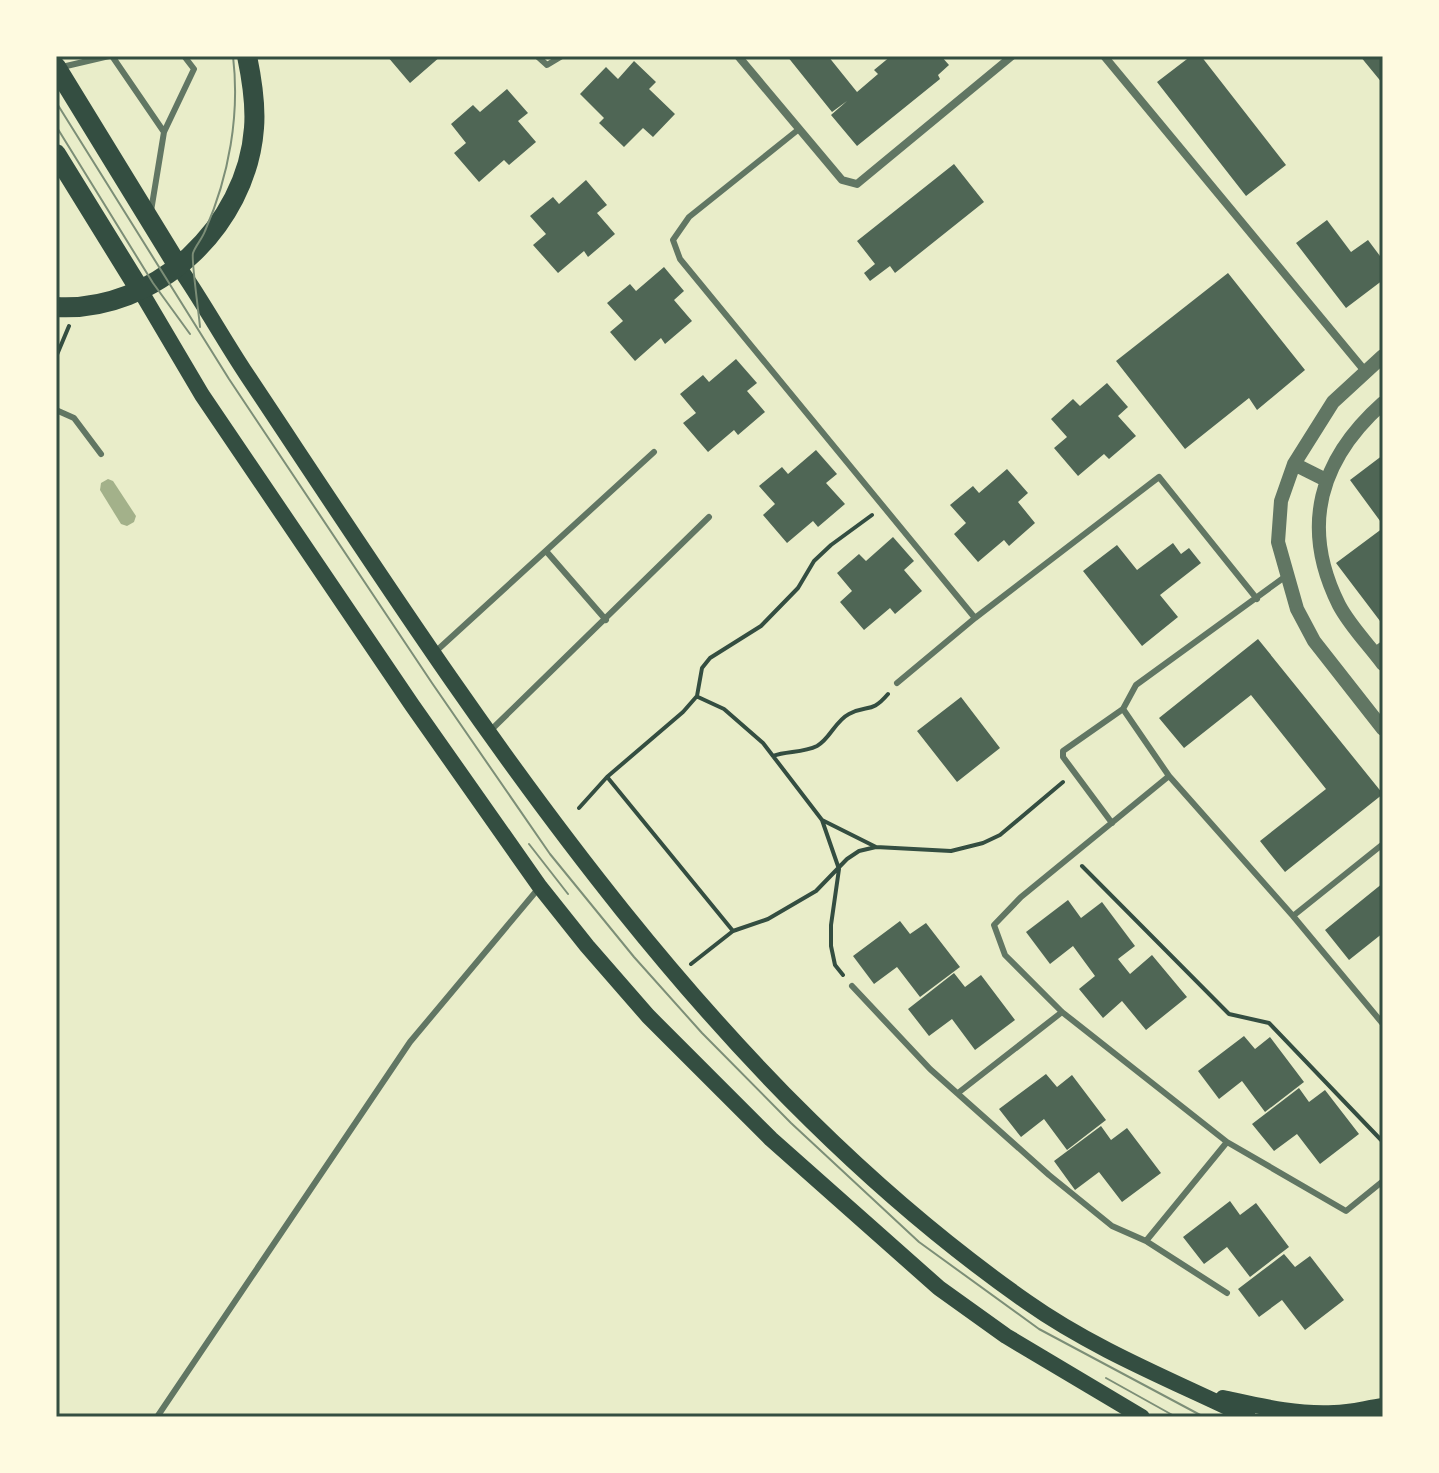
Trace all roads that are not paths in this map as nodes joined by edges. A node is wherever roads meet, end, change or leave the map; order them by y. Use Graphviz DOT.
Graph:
graph roads {
  1 [pos="110,56"];
  2 [pos="184,56"];
  3 [pos="247,56"];
  4 [pos="537,56"];
  5 [pos="562,56"];
  6 [pos="738,56"];
  7 [pos="1012,56"];
  8 [pos="1104,56"];
  9 [pos="56,68"];
  10 [pos="799,129"];
  11 [pos="164,132"];
  12 [pos="56,154"];
  13 [pos="150,219"];
  14 [pos="178,266"];
  15 [pos="140,290"];
  16 [pos="56,307"];
  17 [pos="1383,356"];
  18 [pos="1365,371"];
  19 [pos="1383,403"];
  20 [pos="56,410"];
  21 [pos="654,452"];
  22 [pos="101,454"];
  23 [pos="1294,464"];
  24 [pos="1326,480"];
  25 [pos="709,517"];
  26 [pos="546,551"];
  27 [pos="1286,576"];
  28 [pos="1257,599"];
  29 [pos="975,618"];
  30 [pos="606,620"];
  31 [pos="1378,647"];
  32 [pos="434,653"];
  33 [pos="1383,664"];
  34 [pos="897,683"];
  35 [pos="1123,709"];
  36 [pos="1383,729"];
  37 [pos="489,732"];
  38 [pos="1169,776"];
  39 [pos="1112,823"];
  40 [pos="1383,844"];
  41 [pos="540,887"];
  42 [pos="1293,916"];
  43 [pos="852,986"];
  44 [pos="1062,1012"];
  45 [pos="1383,1024"];
  46 [pos="958,1093"];
  47 [pos="1227,1142"];
  48 [pos="1383,1181"];
  49 [pos="1146,1241"];
  50 [pos="1227,1293"];
  51 [pos="1098,1391"];
  52 [pos="1195,1392"];
  53 [pos="1383,1406"];
  54 [pos="157,1417"];
  55 [pos="1126,1417"];
  56 [pos="1142,1417"];
  57 [pos="1248,1417"];
  1 -- 9 [label="lane"];
  1 -- 11 [label="lane"];
  2 -- 11 [label="lane"];
  3 -- 14 [label="main road"];
  4 -- 5 [label="lane"];
  6 -- 10 [label="street"];
  7 -- 10 [label="street"];
  8 -- 18 [label="street"];
  9 -- 13 [label="main road"];
  10 -- 29 [label="lane"];
  11 -- 13 [label="lane"];
  12 -- 15 [label="main road"];
  13 -- 14 [label="main road"];
  14 -- 15 [label="main road"];
  14 -- 32 [label="main road"];
  15 -- 16 [label="main road"];
  15 -- 41 [label="main road"];
  17 -- 18 [label="street"];
  18 -- 23 [label="street"];
  19 -- 24 [label="street"];
  20 -- 22 [label="lane"];
  21 -- 26 [label="lane"];
  23 -- 24 [label="street"];
  23 -- 27 [label="street"];
  24 -- 31 [label="street"];
  25 -- 30 [label="lane"];
  26 -- 30 [label="lane"];
  26 -- 32 [label="lane"];
  27 -- 28 [label="lane"];
  27 -- 36 [label="street"];
  28 -- 29 [label="lane"];
  28 -- 35 [label="lane"];
  29 -- 34 [label="lane"];
  30 -- 37 [label="lane"];
  31 -- 33 [label="street"];
  32 -- 37 [label="main road"];
  35 -- 38 [label="lane"];
  35 -- 39 [label="lane"];
  37 -- 52 [label="main road"];
  38 -- 39 [label="lane"];
  38 -- 42 [label="lane"];
  39 -- 44 [label="lane"];
  40 -- 42 [label="lane"];
  41 -- 51 [label="main road"];
  41 -- 54 [label="lane"];
  42 -- 45 [label="lane"];
  43 -- 46 [label="lane"];
  44 -- 46 [label="lane"];
  44 -- 47 [label="lane"];
  46 -- 49 [label="lane"];
  47 -- 48 [label="lane"];
  47 -- 49 [label="lane"];
  49 -- 50 [label="lane"];
  51 -- 55 [label="main road"];
  51 -- 56 [label="main road"];
  52 -- 53 [label="main road"];
  52 -- 57 [label="main road"];
}
